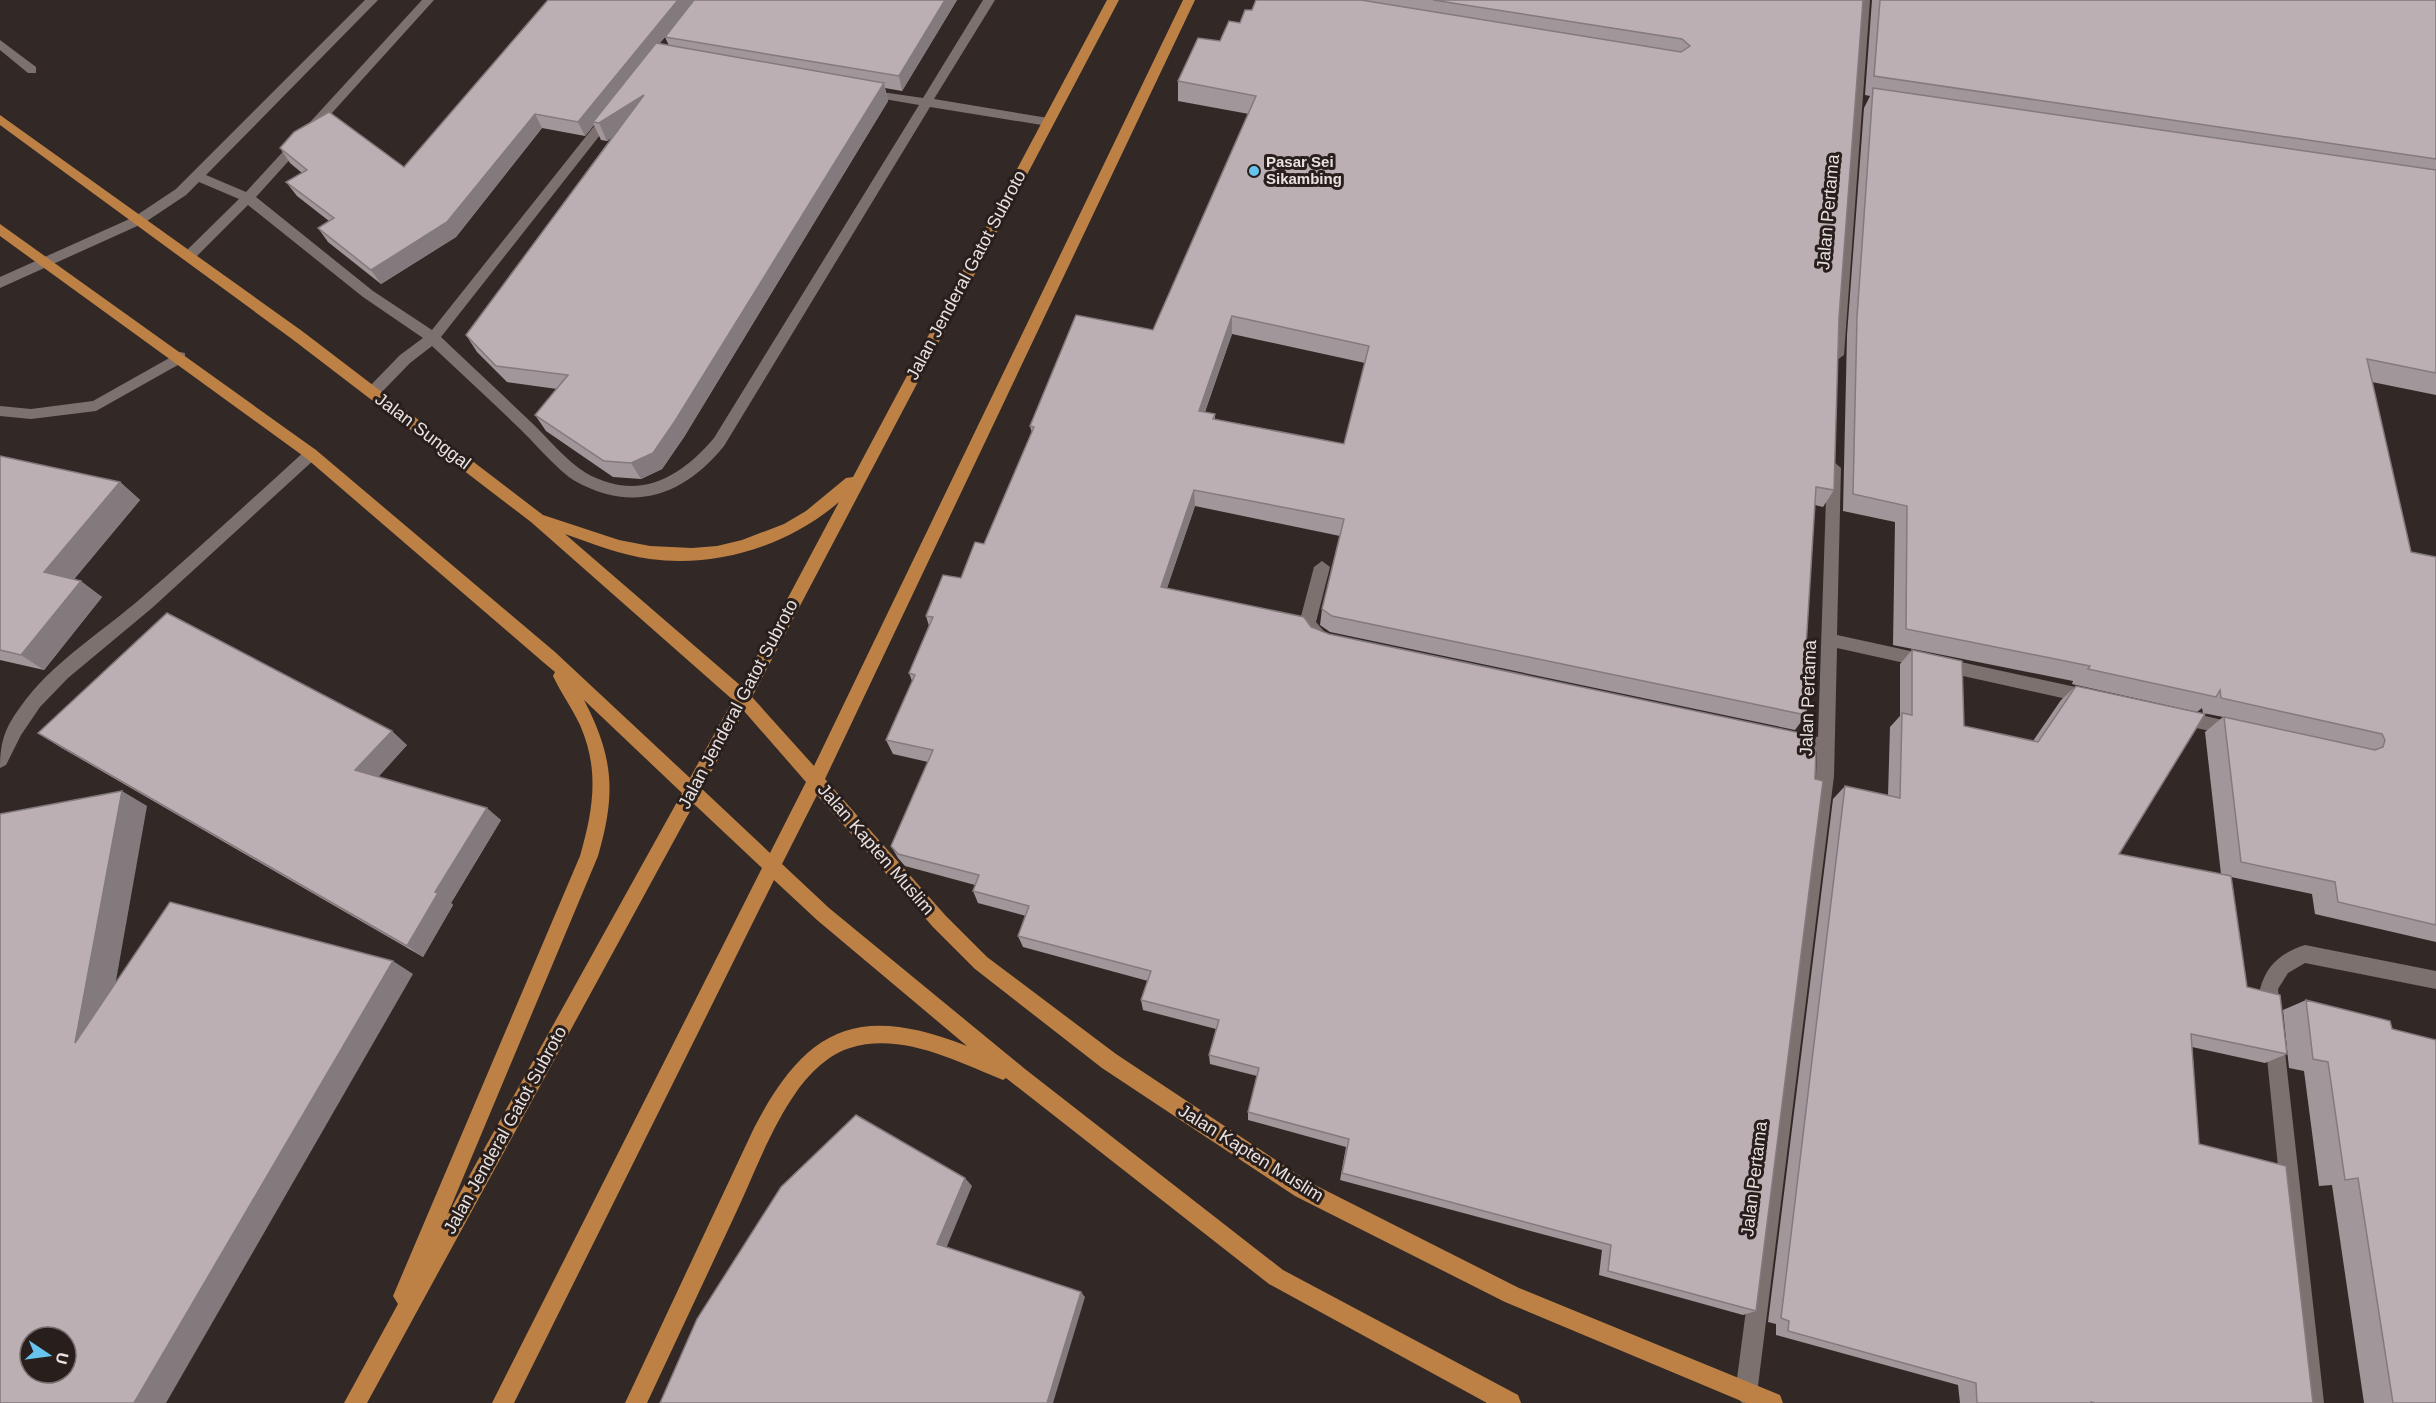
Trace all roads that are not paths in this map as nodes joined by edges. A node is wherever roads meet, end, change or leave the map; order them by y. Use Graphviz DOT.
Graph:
graph roads {
  1 [pos="372,0"];
  2 [pos="428,0"];
  3 [pos="989,0"];
  4 [pos="1113,0"];
  5 [pos="1189,0"];
  6 [pos="1864,0"];
  7 [pos="0,44"];
  8 [pos="32,70"];
  9 [pos="847,89"];
  10 [pos="622,100"];
  11 [pos="924,102"];
  12 [pos="0,119"];
  13 [pos="1048,122"];
  14 [pos="199,177"];
  15 [pos="248,198"];
  16 [pos="139,220"];
  17 [pos="0,229"];
  18 [pos="189,256"];
  19 [pos="46,260"];
  20 [pos="0,283"];
  21 [pos="433,338"];
  22 [pos="180,357"];
  23 [pos="1837,370"];
  24 [pos="373,392"];
  25 [pos="0,411"];
  26 [pos="1835,452"];
  27 [pos="311,454"];
  28 [pos="862,471"];
  29 [pos="536,518"];
  30 [pos="1322,567"];
  31 [pos="1830,640"];
  32 [pos="1338,642"];
  33 [pos="549,657"];
  34 [pos="743,698"];
  35 [pos="2109,701"];
  36 [pos="2167,714"];
  37 [pos="2248,732"];
  38 [pos="1768,734"];
  39 [pos="1827,746"];
  40 [pos="0,760"];
  41 [pos="816,778"];
  42 [pos="691,791"];
  43 [pos="771,868"];
  44 [pos="2436,980"];
  45 [pos="1018,1076"];
  46 [pos="368,1380"];
  47 [pos="1746,1394"];
  48 [pos="355,1403"];
  49 [pos="504,1403"];
  50 [pos="636,1403"];
  51 [pos="1510,1403"];
  52 [pos="1772,1403"];
  53 [pos="2313,1403"];
  1 -- 14 [label="street"];
  2 -- 15 [label="street"];
  3 -- 11 [label="street"];
  4 -- 13 [label="main road, Jalan Jenderal Gatot Subroto"];
  5 -- 41 [label="main road"];
  6 -- 23 [label="street, Jalan Pertama"];
  7 -- 8 [label="street"];
  9 -- 11 [label="street"];
  10 -- 21 [label="street"];
  11 -- 13 [label="street"];
  11 -- 21 [label="street"];
  12 -- 16 [label="main road, Jalan Sunggal"];
  13 -- 28 [label="main road, Jalan Jenderal Gatot Subroto"];
  14 -- 15 [label="street"];
  14 -- 16 [label="street"];
  15 -- 18 [label="street"];
  15 -- 21 [label="street"];
  16 -- 18 [label="main road, Jalan Sunggal"];
  16 -- 19 [label="street"];
  17 -- 19 [label="main road"];
  18 -- 24 [label="main road, Jalan Sunggal"];
  19 -- 20 [label="street"];
  19 -- 22 [label="main road"];
  21 -- 24 [label="street"];
  22 -- 25 [label="street"];
  22 -- 27 [label="main road"];
  24 -- 29 [label="main road, Jalan Sunggal"];
  26 -- 31 [label="street, Jalan Pertama"];
  27 -- 33 [label="main road"];
  27 -- 40 [label="street"];
  28 -- 29 [label="main road"];
  28 -- 34 [label="main road, Jalan Jenderal Gatot Subroto"];
  29 -- 34 [label="main road, Jalan Sunggal"];
  30 -- 32 [label="street"];
  31 -- 35 [label="street"];
  31 -- 39 [label="street, Jalan Pertama"];
  33 -- 42 [label="main road"];
  33 -- 46 [label="main road"];
  34 -- 41 [label="main road, Jalan Sunggal"];
  34 -- 42 [label="main road, Jalan Jenderal Gatot Subroto"];
  36 -- 37 [label="street"];
  38 -- 39 [label="street"];
  39 -- 47 [label="street, Jalan Pertama"];
  41 -- 43 [label="main road"];
  41 -- 47 [label="main road, Jalan Kapten Muslim"];
  42 -- 43 [label="main road"];
  42 -- 46 [label="main road, Jalan Jenderal Gatot Subroto"];
  43 -- 45 [label="main road"];
  43 -- 49 [label="main road"];
  44 -- 53 [label="street"];
  45 -- 50 [label="main road"];
  45 -- 51 [label="main road"];
  46 -- 48 [label="main road, Jalan Jenderal Gatot Subroto"];
  47 -- 52 [label="main road, Jalan Kapten Muslim"];
}
